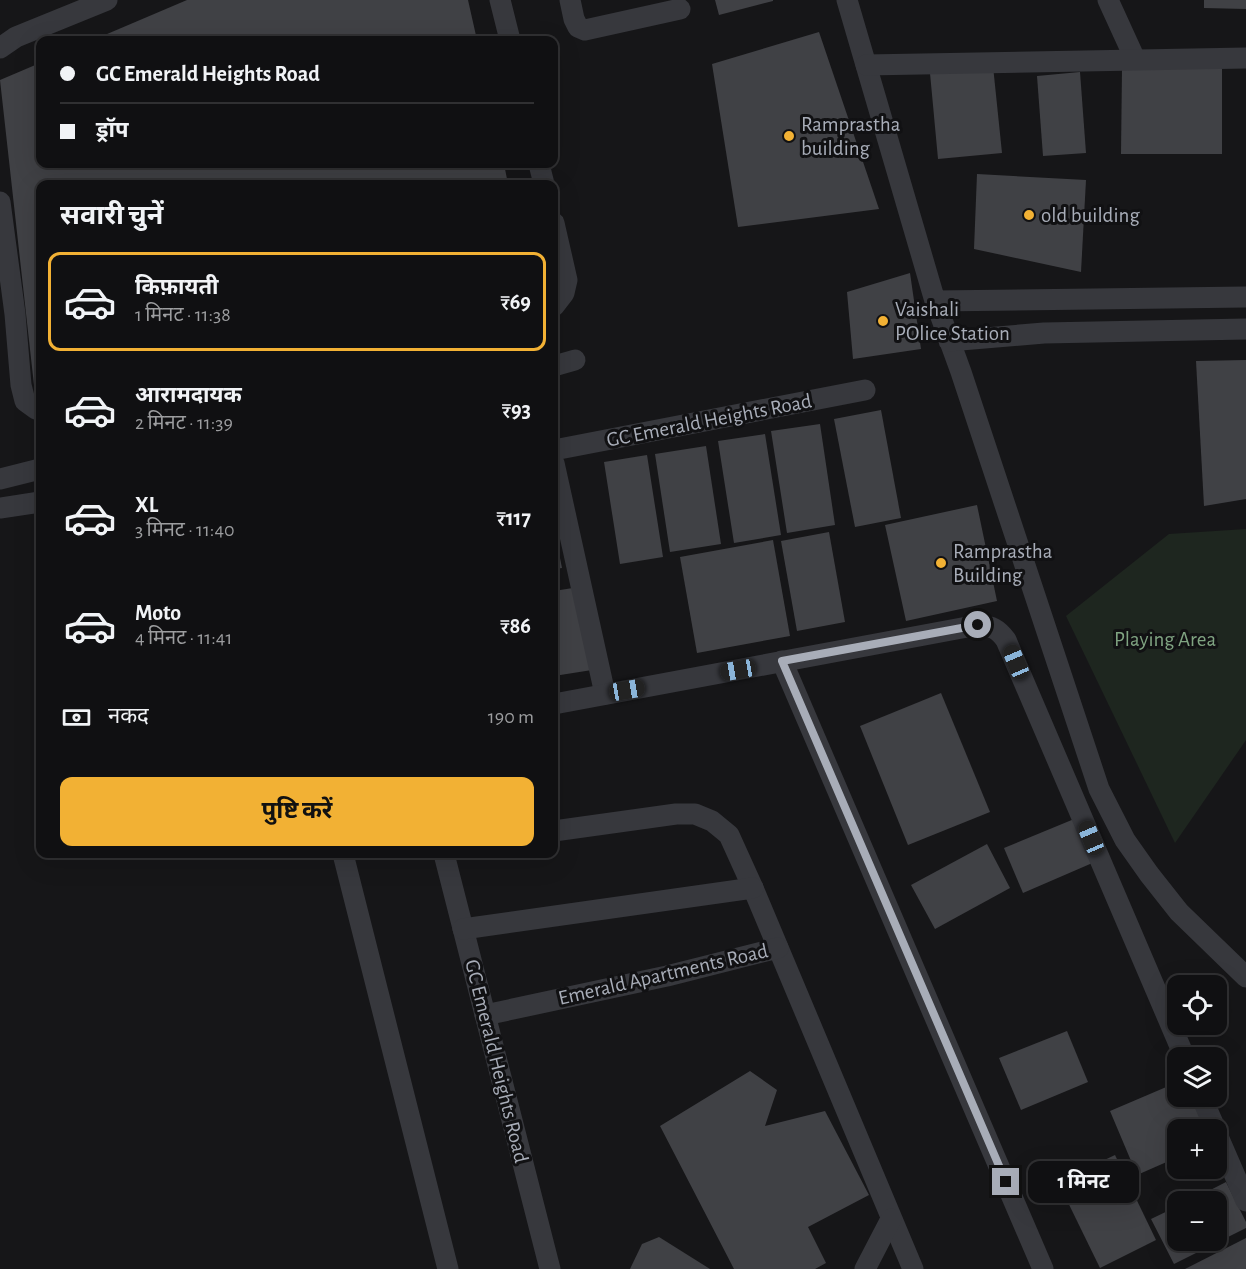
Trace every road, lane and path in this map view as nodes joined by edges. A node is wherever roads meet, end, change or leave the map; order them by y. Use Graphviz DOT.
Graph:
graph roads {
  1 [pos="107,0"];
  2 [pos="500,0"];
  3 [pos="570,0"];
  4 [pos="847,0"];
  5 [pos="1108,0"];
  6 [pos="680,9"];
  7 [pos="509,36"];
  8 [pos="0,48"];
  9 [pos="1246,57"];
  10 [pos="1135,59"];
  11 [pos="866,65"];
  12 [pos="0,202"];
  13 [pos="558,241"];
  14 [pos="1246,297"];
  15 [pos="558,301"];
  16 [pos="941,317"];
  17 [pos="1246,329"];
  18 [pos="950,341"];
  19 [pos="575,360"];
  20 [pos="558,365"];
  21 [pos="865,390"];
  22 [pos="36,409"];
  23 [pos="558,449"];
  24 [pos="36,470"];
  25 [pos="0,479"];
  26 [pos="558,481"];
  27 [pos="36,503"];
  28 [pos="0,508"];
  29 [pos="782,661"];
  30 [pos="605,694"];
  31 [pos="558,703"];
  32 [pos="558,830"];
  33 [pos="344,858"];
  34 [pos="445,858"];
  35 [pos="753,888"];
  36 [pos="463,929"];
  37 [pos="778,948"];
  38 [pos="1246,977"];
  39 [pos="485,1015"];
  40 [pos="1180,1047"];
  41 [pos="1227,1157"];
  42 [pos="1246,1201"];
  43 [pos="891,1219"];
  44 [pos="448,1269"];
  45 [pos="550,1269"];
  46 [pos="865,1269"];
  47 [pos="913,1269"];
  48 [pos="1043,1269"];
  1 -- 8 [label="street"];
  2 -- 7 [label="street"];
  3 -- 6 [label="street"];
  4 -- 11 [label="street"];
  5 -- 10 [label="street"];
  9 -- 10 [label="street"];
  10 -- 11 [label="street"];
  11 -- 14 [label="street"];
  12 -- 22 [label="street"];
  13 -- 15 [label="street"];
  16 -- 18 [label="street"];
  17 -- 18 [label="street"];
  18 -- 38 [label="street"];
  19 -- 20 [label="street"];
  21 -- 23 [label="street, GC Emerald Heights Road"];
  24 -- 25 [label="street"];
  26 -- 30 [label="street"];
  27 -- 28 [label="street"];
  29 -- 30 [label="street"];
  29 -- 40 [label="street"];
  29 -- 48 [label="street"];
  30 -- 31 [label="street"];
  32 -- 35 [label="street, Emerald Apartments Road"];
  33 -- 44 [label="street"];
  34 -- 36 [label="street, GC Emerald Heights Road"];
  35 -- 36 [label="street"];
  35 -- 37 [label="street, Emerald Apartments Road"];
  36 -- 39 [label="street, GC Emerald Heights Road"];
  37 -- 39 [label="street, Emerald Apartments Road"];
  37 -- 43 [label="street"];
  39 -- 45 [label="street, GC Emerald Heights Road"];
  41 -- 42 [label="street"];
  43 -- 46 [label="street"];
  43 -- 47 [label="street"];
}
